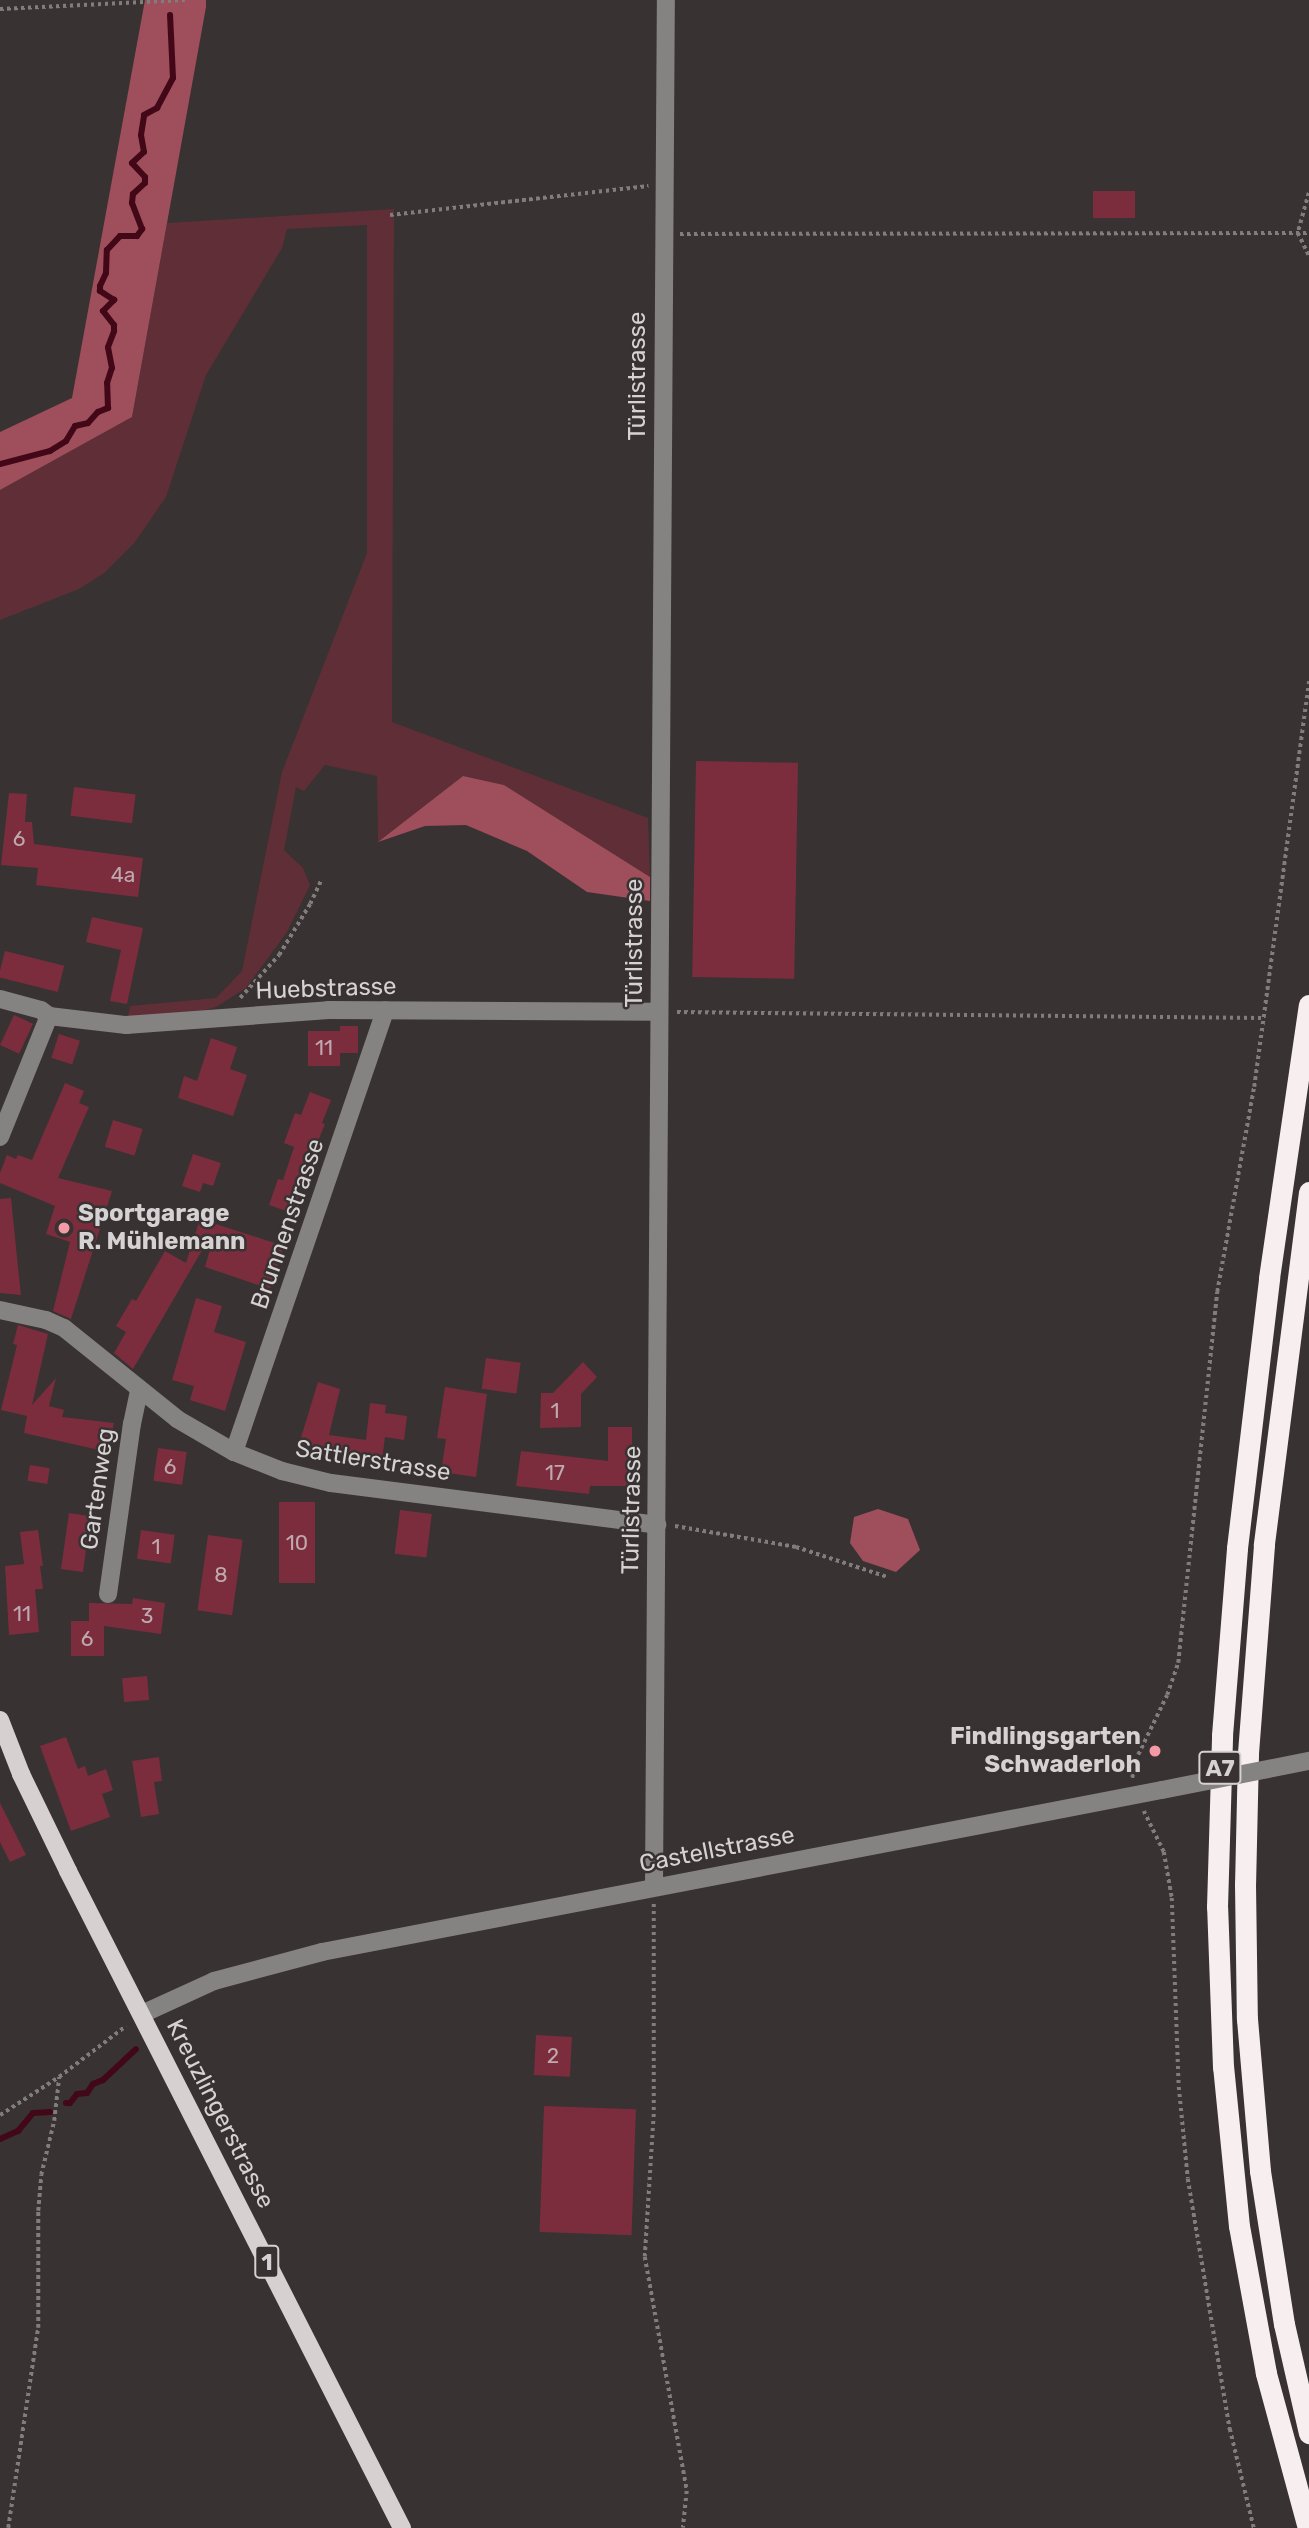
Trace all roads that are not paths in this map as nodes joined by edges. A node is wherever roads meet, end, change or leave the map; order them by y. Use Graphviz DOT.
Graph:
graph roads {
  1 [pos="666,0"];
  2 [pos="0,999"];
  3 [pos="1309,1005"];
  4 [pos="385,1010"];
  5 [pos="659,1012"];
  6 [pos="49,1016"];
  7 [pos="0,1137"];
  8 [pos="1309,1192"];
  9 [pos="0,1310"];
  10 [pos="139,1392"];
  11 [pos="234,1452"];
  12 [pos="657,1525"];
  13 [pos="108,1594"];
  14 [pos="0,1720"];
  15 [pos="1309,1761"];
  16 [pos="654,1887"];
  17 [pos="142,2014"];
  18 [pos="1309,2434"];
  19 [pos="402,2528"];
  20 [pos="1308,2528"];
  1 -- 5 [label="street, Türlistrasse"];
  2 -- 6 [label="street, Huebstrasse"];
  3 -- 20 [label="highway, A7"];
  4 -- 5 [label="street, Huebstrasse"];
  4 -- 6 [label="street, Huebstrasse"];
  4 -- 11 [label="street, Brunnenstrasse"];
  5 -- 12 [label="street, Türlistrasse"];
  6 -- 7 [label="street"];
  8 -- 18 [label="highway, A7"];
  9 -- 10 [label="street, Sattlerstrasse"];
  10 -- 11 [label="street, Sattlerstrasse"];
  10 -- 13 [label="street, Gartenweg"];
  11 -- 12 [label="street, Sattlerstrasse"];
  12 -- 16 [label="street, Türlistrasse"];
  14 -- 17 [label="main road, Kreuzlingerstrasse / 1"];
  15 -- 16 [label="street, Castellstrasse, bridge"];
  16 -- 17 [label="street, Castellstrasse"];
  17 -- 19 [label="main road, Kreuzlingerstrasse / 1"];
}
